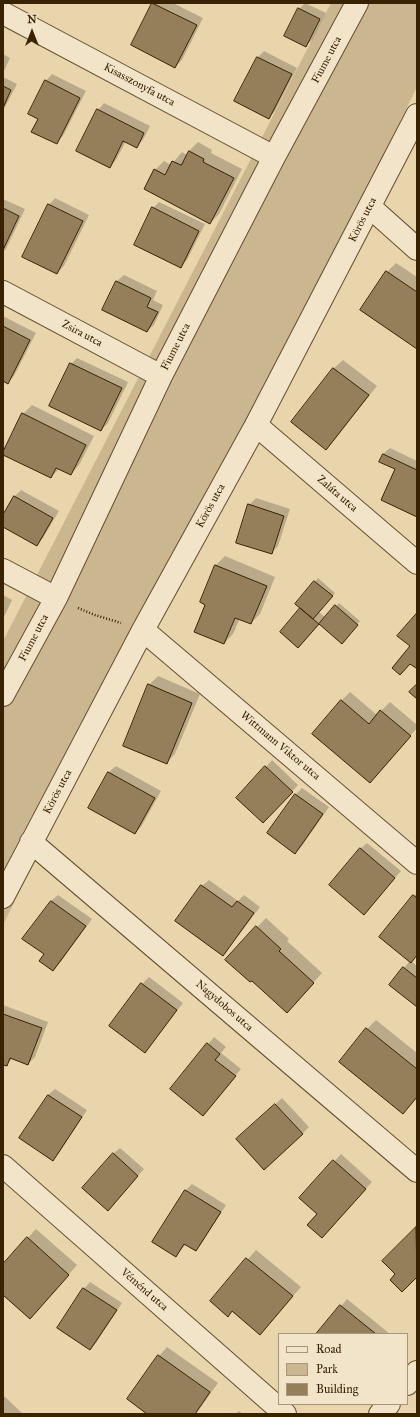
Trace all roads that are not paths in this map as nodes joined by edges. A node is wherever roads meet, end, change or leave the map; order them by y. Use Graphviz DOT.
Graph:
graph roads {
  1 [pos="357,3"];
  2 [pos="3,13"];
  3 [pos="417,115"];
  4 [pos="274,157"];
  5 [pos="370,208"];
  6 [pos="417,249"];
  7 [pos="3,292"];
  8 [pos="161,376"];
  9 [pos="256,425"];
  10 [pos="417,563"];
  11 [pos="3,570"];
  12 [pos="56,598"];
  13 [pos="143,630"];
  14 [pos="3,695"];
  15 [pos="31,842"];
  16 [pos="417,863"];
  17 [pos="3,896"];
  18 [pos="3,1166"];
  19 [pos="417,1171"];
  20 [pos="417,1372"];
  21 [pos="408,1383"];
  22 [pos="388,1405"];
  23 [pos="285,1414"];
  24 [pos="380,1414"];
  1 -- 4 [label="street, Fiume utca"];
  2 -- 4 [label="street, Kisasszonyfa utca"];
  3 -- 5 [label="street, Körös utca"];
  4 -- 8 [label="street, Fiume utca"];
  5 -- 6 [label="street"];
  5 -- 9 [label="street, Körös utca"];
  7 -- 8 [label="street, Zsira utca"];
  8 -- 12 [label="street, Fiume utca"];
  9 -- 10 [label="street, Zaláta utca"];
  9 -- 13 [label="street, Körös utca"];
  11 -- 12 [label="street"];
  12 -- 14 [label="street, Fiume utca"];
  13 -- 15 [label="street, Körös utca"];
  13 -- 16 [label="street, Wittmann Viktor utca"];
  15 -- 17 [label="street, Körös utca"];
  15 -- 19 [label="street, Nagydobos utca"];
  18 -- 23 [label="street, Véménd utca"];
  20 -- 21 [label="street"];
  22 -- 24 [label="street"];
}
